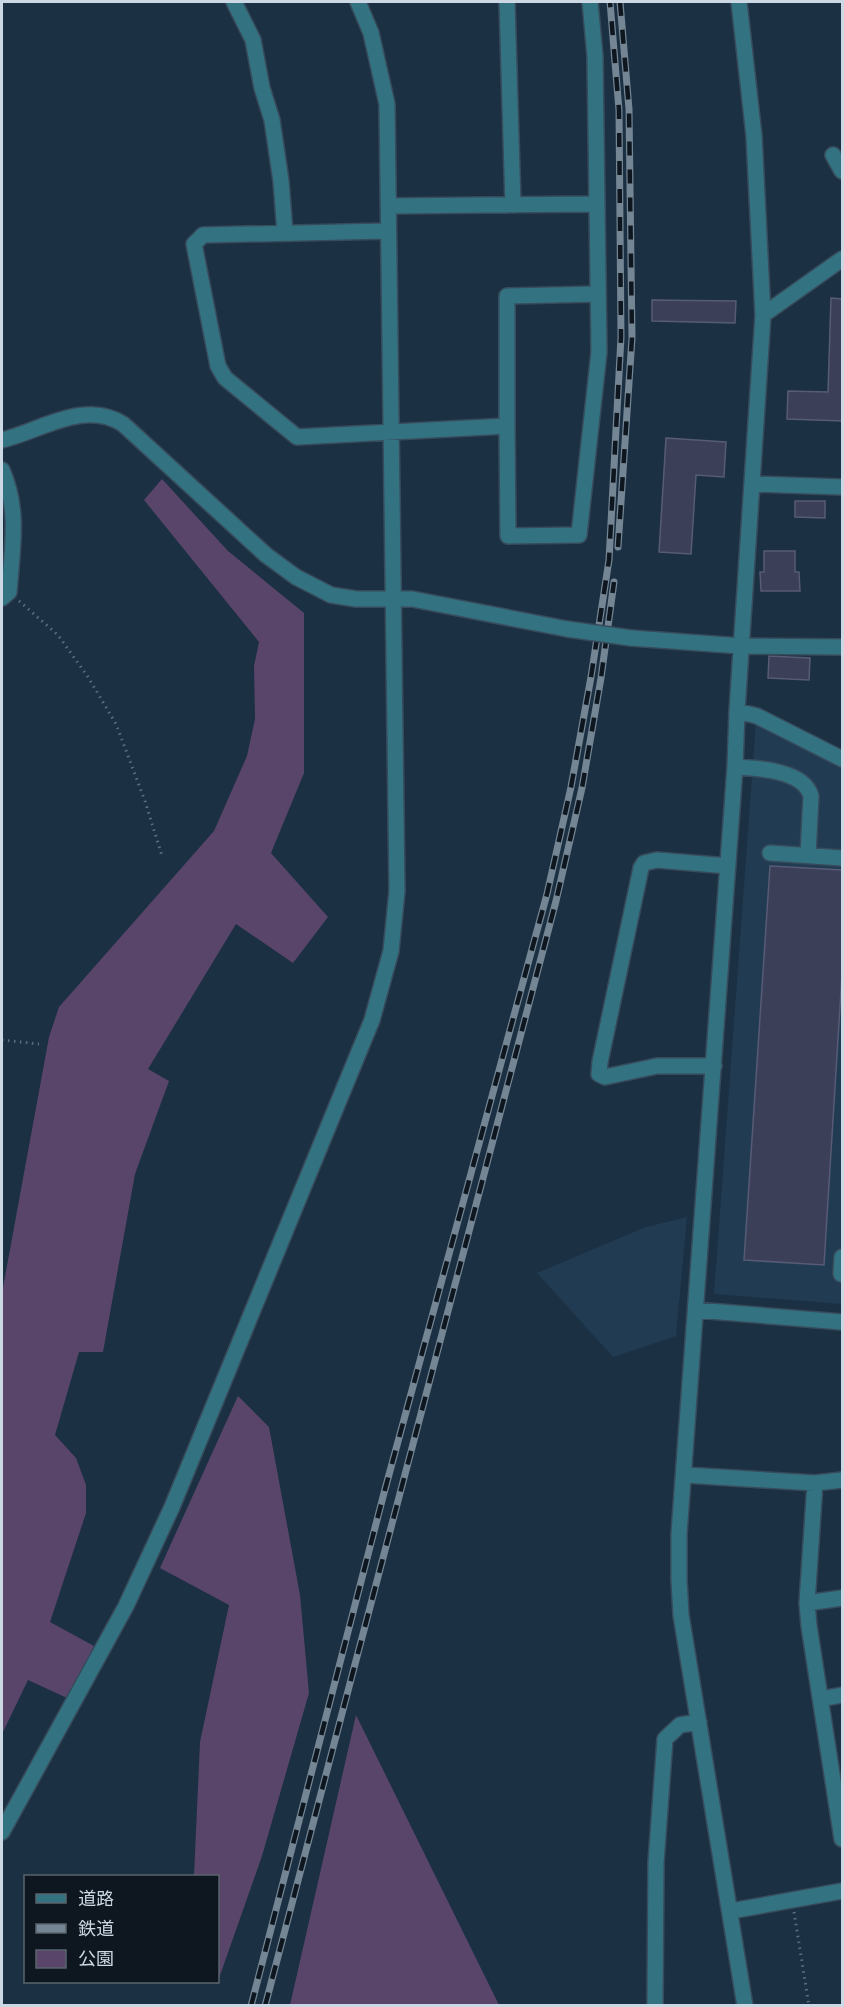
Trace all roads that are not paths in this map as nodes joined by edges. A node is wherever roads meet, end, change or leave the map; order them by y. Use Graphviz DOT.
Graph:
graph roads {
  1 [pos="234,2"];
  2 [pos="358,2"];
  3 [pos="507,2"];
  4 [pos="590,2"];
  5 [pos="739,2"];
  6 [pos="834,154"];
  7 [pos="843,171"];
  8 [pos="597,204"];
  9 [pos="513,205"];
  10 [pos="388,206"];
  11 [pos="388,231"];
  12 [pos="285,233"];
  13 [pos="843,259"];
  14 [pos="598,294"];
  15 [pos="763,315"];
  16 [pos="507,426"];
  17 [pos="393,433"];
  18 [pos="2,440"];
  19 [pos="2,470"];
  20 [pos="752,484"];
  21 [pos="843,487"];
  22 [pos="5,595"];
  23 [pos="393,598"];
  24 [pos="741,646"];
  25 [pos="843,647"];
  26 [pos="736,711"];
  27 [pos="843,759"];
  28 [pos="735,767"];
  29 [pos="770,853"];
  30 [pos="808,855"];
  31 [pos="843,858"];
  32 [pos="728,866"];
  33 [pos="714,1066"];
  34 [pos="843,1257"];
  35 [pos="841,1274"];
  36 [pos="696,1310"];
  37 [pos="843,1322"];
  38 [pos="685,1475"];
  39 [pos="843,1480"];
  40 [pos="815,1483"];
  41 [pos="843,1598"];
  42 [pos="807,1603"];
  43 [pos="843,1695"];
  44 [pos="821,1699"];
  45 [pos="699,1722"];
  46 [pos="839,1793"];
  47 [pos="2,1832"];
  48 [pos="843,1839"];
  49 [pos="843,1891"];
  50 [pos="731,1911"];
  51 [pos="655,2006"];
  52 [pos="745,2006"];
  1 -- 12 [label="street"];
  2 -- 10 [label="street"];
  3 -- 9 [label="street"];
  4 -- 8 [label="street"];
  5 -- 15 [label="street"];
  6 -- 7 [label="street"];
  8 -- 9 [label="street"];
  8 -- 14 [label="street"];
  9 -- 10 [label="street"];
  10 -- 11 [label="street"];
  11 -- 12 [label="street"];
  11 -- 17 [label="street"];
  12 -- 17 [label="street"];
  13 -- 15 [label="street"];
  14 -- 16 [label="street"];
  14 -- 16 [label="street"];
  15 -- 20 [label="street"];
  16 -- 17 [label="street"];
  17 -- 23 [label="street"];
  18 -- 23 [label="street"];
  19 -- 22 [label="street"];
  20 -- 21 [label="street"];
  20 -- 24 [label="street"];
  23 -- 24 [label="street, bridge"];
  23 -- 47 [label="street"];
  24 -- 25 [label="street"];
  24 -- 26 [label="street"];
  26 -- 27 [label="street"];
  26 -- 28 [label="street"];
  28 -- 30 [label="street"];
  28 -- 32 [label="street"];
  29 -- 30 [label="street"];
  30 -- 31 [label="street"];
  32 -- 33 [label="street"];
  32 -- 33 [label="street"];
  33 -- 36 [label="street"];
  34 -- 35 [label="street"];
  36 -- 37 [label="street"];
  36 -- 38 [label="street"];
  38 -- 40 [label="street"];
  38 -- 45 [label="street"];
  39 -- 40 [label="street"];
  40 -- 42 [label="street"];
  41 -- 42 [label="street"];
  42 -- 44 [label="street"];
  43 -- 44 [label="street"];
  44 -- 46 [label="street"];
  45 -- 50 [label="street"];
  45 -- 51 [label="street"];
  46 -- 48 [label="street"];
  49 -- 50 [label="street"];
  50 -- 52 [label="street"];
}
